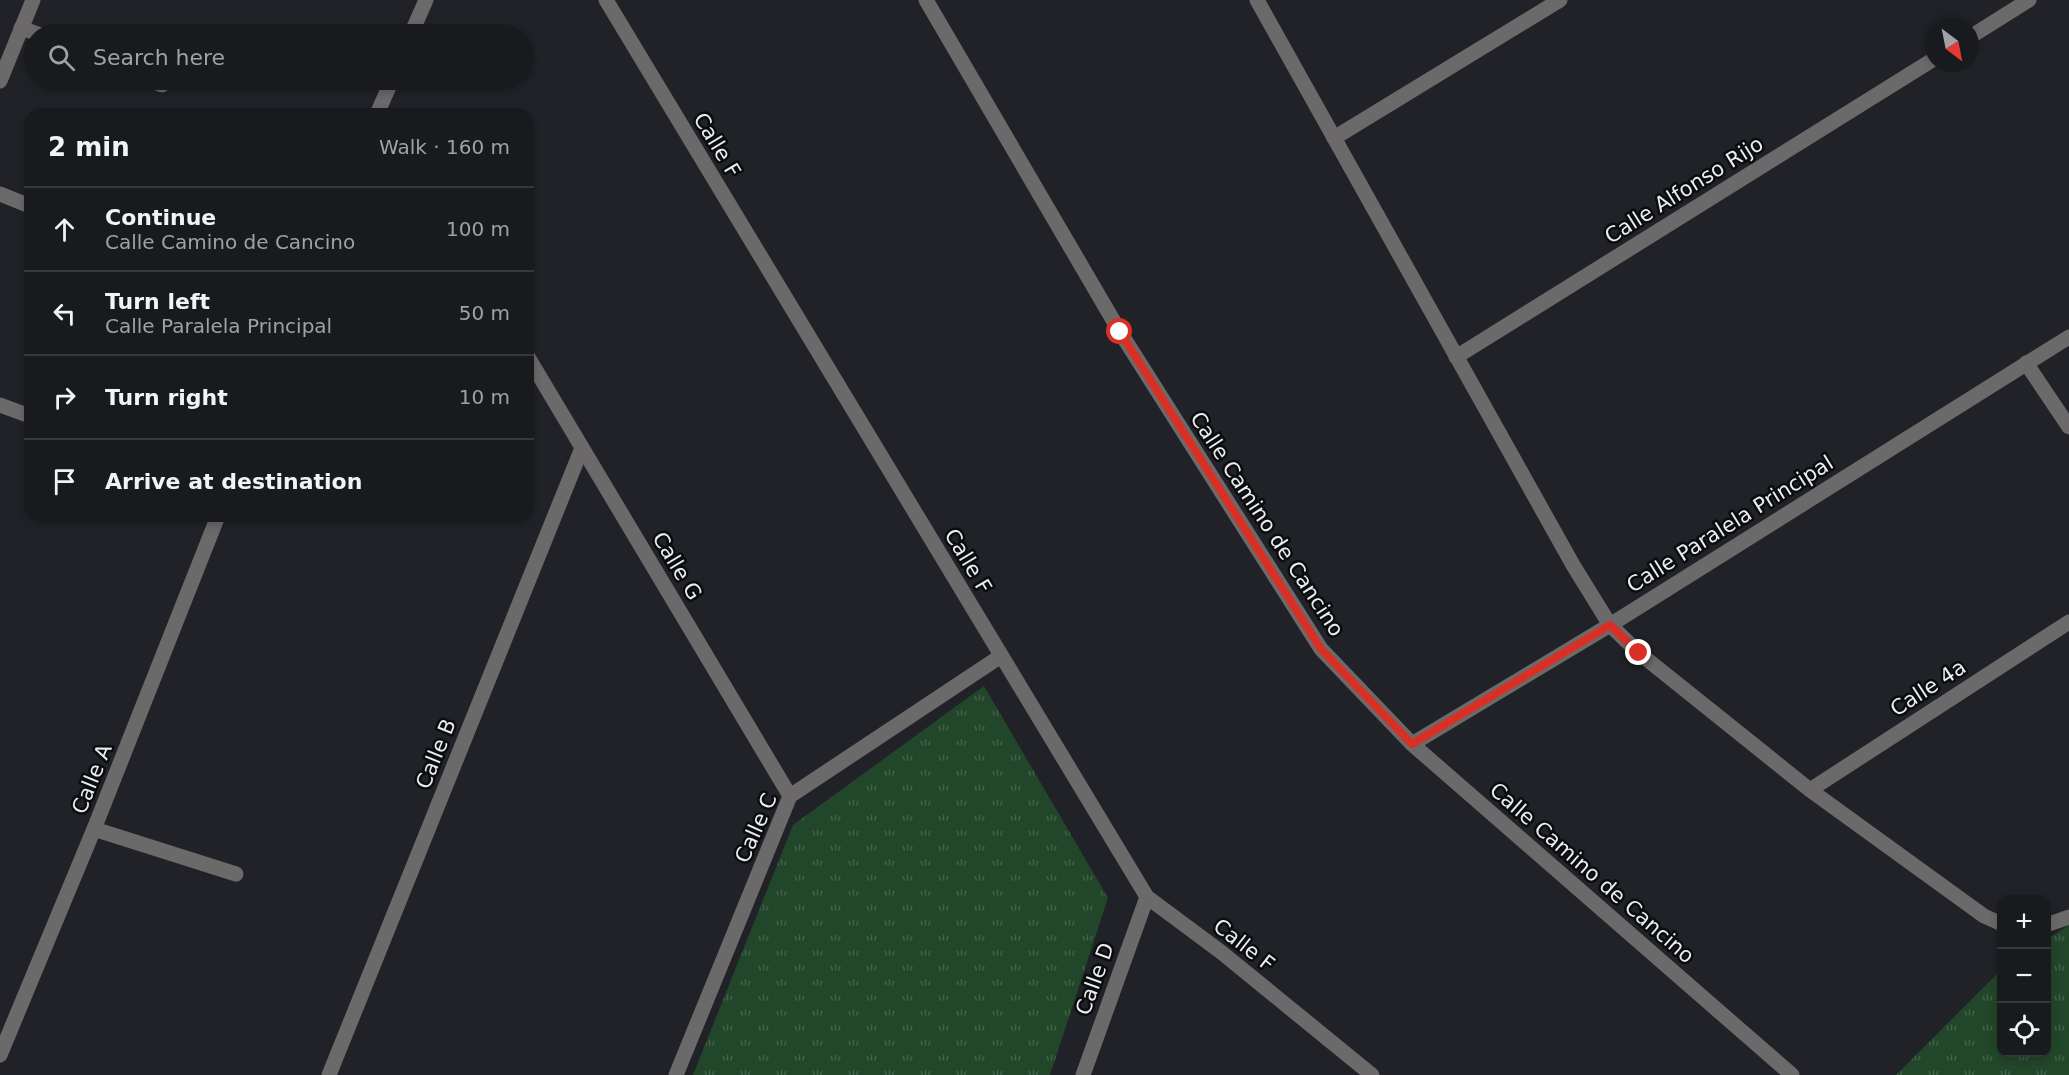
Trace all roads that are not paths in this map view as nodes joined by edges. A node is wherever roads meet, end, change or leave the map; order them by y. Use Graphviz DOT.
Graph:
graph roads {
  1 [pos="33,0"];
  2 [pos="426,0"];
  3 [pos="606,0"];
  4 [pos="926,0"];
  5 [pos="1257,0"];
  6 [pos="1560,0"];
  7 [pos="2029,0"];
  8 [pos="415,24"];
  9 [pos="21,28"];
  10 [pos="24,29"];
  11 [pos="1979,31"];
  12 [pos="1925,65"];
  13 [pos="0,81"];
  14 [pos="388,90"];
  15 [pos="382,108"];
  16 [pos="1334,138"];
  17 [pos="0,194"];
  18 [pos="24,204"];
  19 [pos="2069,337"];
  20 [pos="1455,357"];
  21 [pos="2026,363"];
  22 [pos="534,367"];
  23 [pos="0,405"];
  24 [pos="24,414"];
  25 [pos="2069,427"];
  26 [pos="582,448"];
  27 [pos="216,522"];
  28 [pos="2069,622"];
  29 [pos="1610,625"];
  30 [pos="1000,656"];
  31 [pos="1412,744"];
  32 [pos="1810,790"];
  33 [pos="790,796"];
  34 [pos="94,829"];
  35 [pos="236,874"];
  36 [pos="1147,897"];
  37 [pos="2069,916"];
  38 [pos="1997,922"];
  39 [pos="2051,923"];
  40 [pos="0,1055"];
  41 [pos="329,1075"];
  42 [pos="676,1075"];
  43 [pos="1083,1075"];
  44 [pos="1372,1075"];
  45 [pos="1792,1075"];
  1 -- 9 [label="street"];
  2 -- 8 [label="street"];
  3 -- 30 [label="street, Calle F"];
  4 -- 31 [label="street, Calle Camino de Cancino"];
  5 -- 16 [label="street"];
  6 -- 16 [label="street"];
  7 -- 11 [label="street"];
  9 -- 10 [label="street"];
  9 -- 13 [label="street"];
  12 -- 20 [label="street, Calle Alfonso Rijo"];
  14 -- 15 [label="street"];
  16 -- 20 [label="street"];
  17 -- 18 [label="street"];
  19 -- 21 [label="street, Calle Paralela Principal"];
  20 -- 29 [label="street"];
  21 -- 25 [label="street"];
  21 -- 29 [label="street, Calle Paralela Principal"];
  22 -- 26 [label="street, Calle G"];
  23 -- 24 [label="street"];
  26 -- 33 [label="street, Calle G"];
  26 -- 41 [label="street, Calle B"];
  27 -- 34 [label="street, Calle A"];
  28 -- 32 [label="street, Calle 4a"];
  29 -- 31 [label="street, Calle Paralela Principal"];
  29 -- 32 [label="street"];
  30 -- 33 [label="street, Calle C"];
  30 -- 36 [label="street, Calle F"];
  31 -- 45 [label="street, Calle Camino de Cancino"];
  32 -- 38 [label="street"];
  33 -- 42 [label="street, Calle C"];
  34 -- 35 [label="street"];
  34 -- 40 [label="street, Calle A"];
  36 -- 43 [label="street, Calle D"];
  36 -- 44 [label="street, Calle F"];
  37 -- 39 [label="street"];
}
